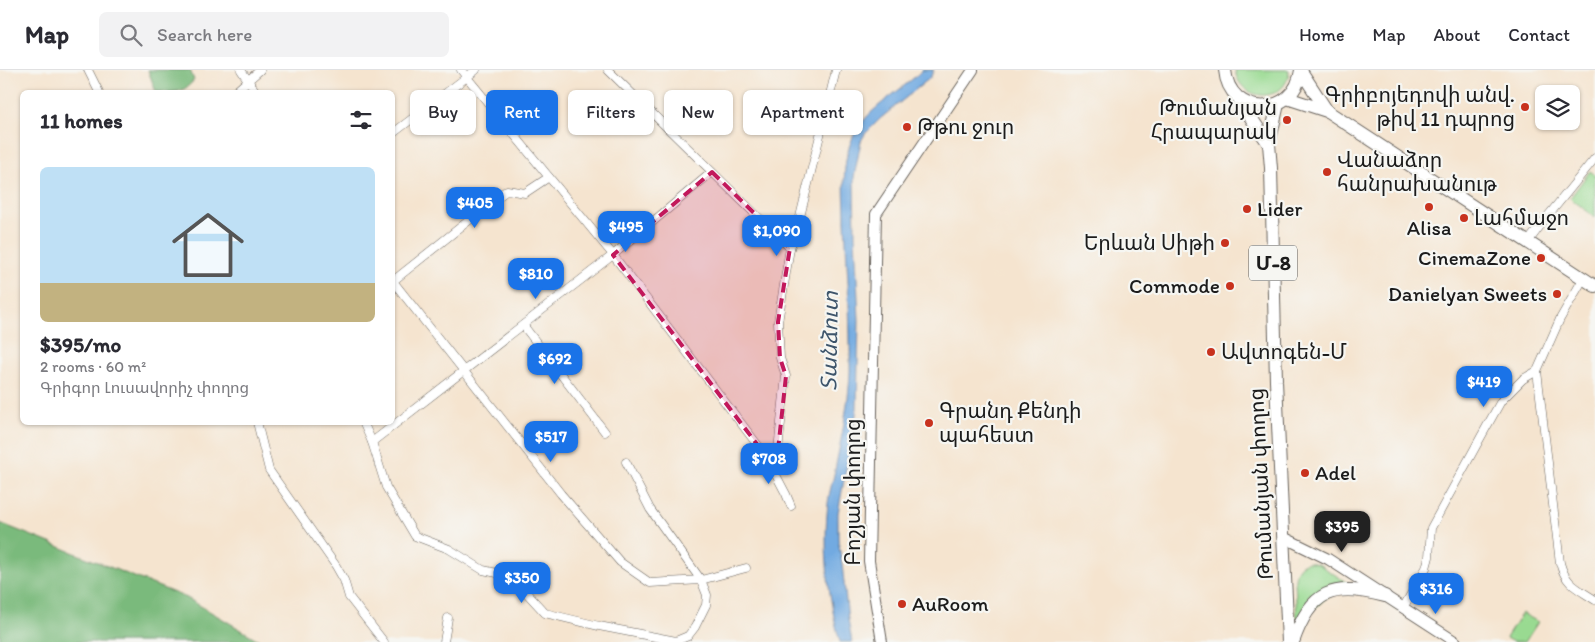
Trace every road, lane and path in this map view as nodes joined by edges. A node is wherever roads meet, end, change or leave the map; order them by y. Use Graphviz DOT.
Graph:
graph roads {
  1 [pos="88,70"];
  2 [pos="241,70"];
  3 [pos="260,70"];
  4 [pos="461,70"];
  5 [pos="476,70"];
  6 [pos="608,70"];
  7 [pos="836,70"];
  8 [pos="973,70"];
  9 [pos="1225,70"];
  10 [pos="1301,70"];
  11 [pos="467,77"];
  12 [pos="247,81"];
  13 [pos="98,90"];
  14 [pos="237,90"];
  15 [pos="254,90"];
  16 [pos="1237,97"];
  17 [pos="1283,101"];
  18 [pos="1328,111"];
  19 [pos="395,132"];
  20 [pos="1269,144"];
  21 [pos="1595,158"];
  22 [pos="712,172"];
  23 [pos="549,177"];
  24 [pos="1528,242"];
  25 [pos="790,248"];
  26 [pos="613,254"];
  27 [pos="395,278"];
  28 [pos="1583,278"];
  29 [pos="395,282"];
  30 [pos="1595,286"];
  31 [pos="523,325"];
  32 [pos="465,370"];
  33 [pos="1537,371"];
  34 [pos="395,424"];
  35 [pos="258,425"];
  36 [pos="364,425"];
  37 [pos="394,425"];
  38 [pos="605,432"];
  39 [pos="372,442"];
  40 [pos="766,456"];
  41 [pos="626,462"];
  42 [pos="791,506"];
  43 [pos="1283,537"];
  44 [pos="746,568"];
  45 [pos="701,580"];
  46 [pos="1385,596"];
  47 [pos="1595,600"];
  48 [pos="1403,608"];
  49 [pos="448,618"];
  50 [pos="674,641"];
  51 [pos="384,642"];
  52 [pos="444,642"];
  53 [pos="882,642"];
  54 [pos="1288,642"];
  55 [pos="1293,642"];
  56 [pos="1456,642"];
  1 -- 13 [label="street"];
  2 -- 12 [label="street"];
  3 -- 12 [label="street"];
  4 -- 11 [label="street"];
  5 -- 11 [label="street"];
  6 -- 22 [label="street"];
  7 -- 25 [label="street"];
  8 -- 53 [label="street, Բոշյան փողոց"];
  9 -- 16 [label="main road"];
  10 -- 17 [label="main road"];
  10 -- 18 [label="main road"];
  11 -- 19 [label="street"];
  11 -- 23 [label="street"];
  12 -- 14 [label="street"];
  12 -- 15 [label="street"];
  16 -- 17 [label="main road"];
  16 -- 20 [label="main road, Մ-8"];
  17 -- 18 [label="main road"];
  17 -- 20 [label="main road, Մ-8"];
  18 -- 24 [label="main road"];
  20 -- 43 [label="main road, Թումանյան փողոց / Մ-8"];
  21 -- 24 [label="street"];
  22 -- 25 [label="street"];
  22 -- 26 [label="street"];
  23 -- 26 [label="street"];
  23 -- 27 [label="street"];
  24 -- 28 [label="main road"];
  25 -- 40 [label="street"];
  26 -- 31 [label="street"];
  26 -- 40 [label="street"];
  28 -- 30 [label="main road"];
  28 -- 33 [label="street"];
  29 -- 32 [label="street"];
  31 -- 32 [label="street"];
  31 -- 38 [label="street"];
  32 -- 34 [label="street"];
  32 -- 45 [label="street"];
  33 -- 47 [label="street"];
  33 -- 48 [label="street"];
  35 -- 51 [label="street"];
  36 -- 39 [label="street"];
  37 -- 39 [label="street"];
  39 -- 50 [label="street"];
  40 -- 42 [label="street"];
  41 -- 45 [label="street"];
  43 -- 46 [label="street"];
  43 -- 54 [label="main road, Թումանյան փողոց / Մ-8"];
  44 -- 45 [label="street"];
  45 -- 50 [label="street"];
  46 -- 48 [label="street"];
  46 -- 55 [label="main road"];
  48 -- 56 [label="street"];
  49 -- 52 [label="street"];
}
